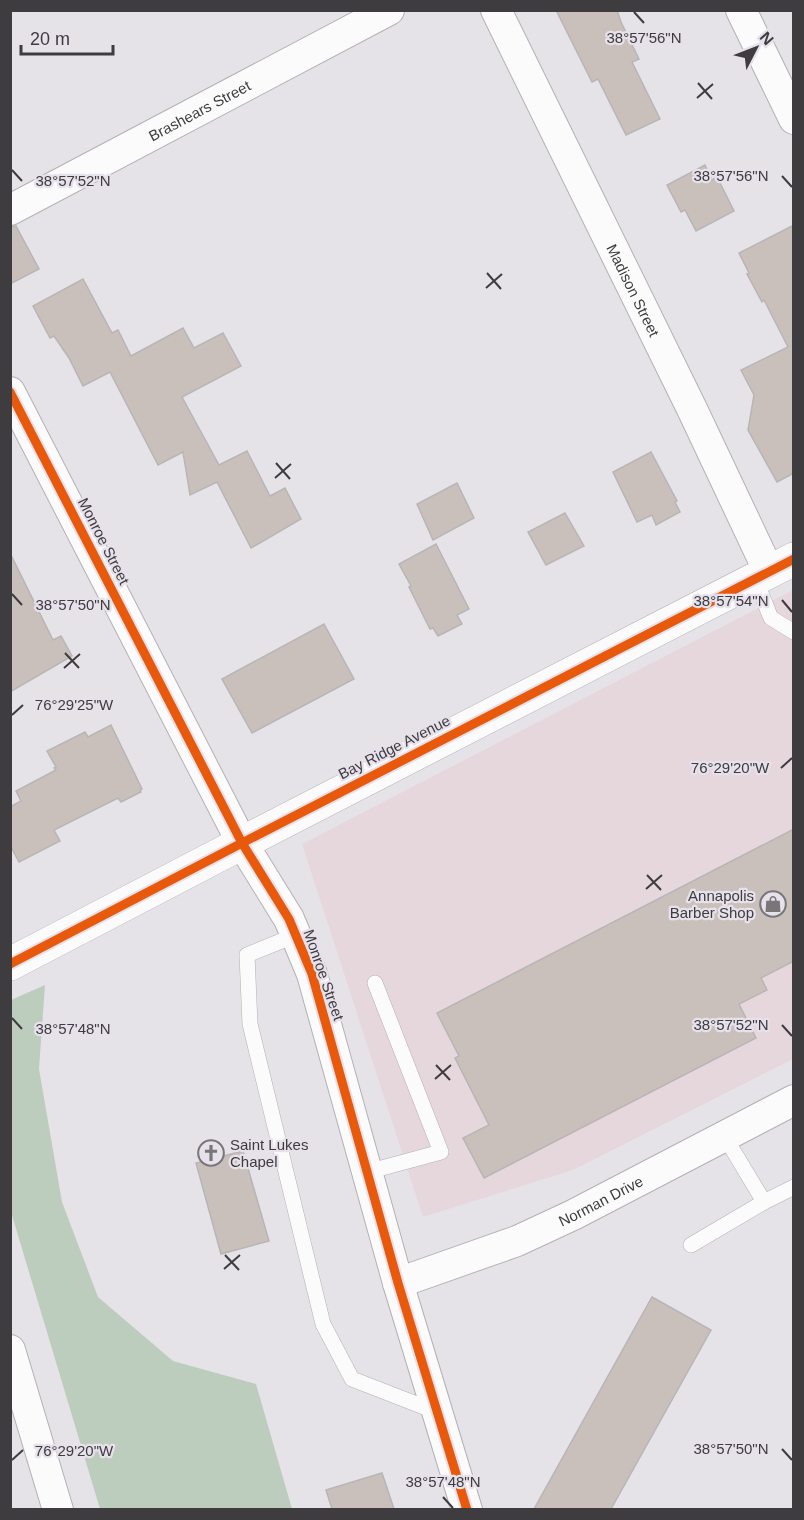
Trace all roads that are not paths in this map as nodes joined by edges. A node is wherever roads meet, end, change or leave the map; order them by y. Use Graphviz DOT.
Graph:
graph roads {
  1 [pos="389,10"];
  2 [pos="496,10"];
  3 [pos="741,10"];
  4 [pos="794,119"];
  5 [pos="10,210"];
  6 [pos="10,392"];
  7 [pos="778,570"];
  8 [pos="794,632"];
  9 [pos="242,843"];
  10 [pos="296,936"];
  11 [pos="10,964"];
  12 [pos="375,983"];
  13 [pos="794,1100"];
  14 [pos="725,1137"];
  15 [pos="367,1172"];
  16 [pos="794,1187"];
  17 [pos="764,1202"];
  18 [pos="691,1245"];
  19 [pos="399,1282"];
  20 [pos="10,1350"];
  21 [pos="437,1412"];
  22 [pos="50,1506"];
  23 [pos="467,1509"];
  1 -- 5 [label="street, Brashears Street"];
  2 -- 7 [label="street, Madison Street"];
  3 -- 4 [label="street"];
  6 -- 9 [label="street, Monroe Street"];
  7 -- 8 [label="lane"];
  7 -- 9 [label="main road, Bay Ridge Avenue"];
  9 -- 10 [label="street, Monroe Street"];
  9 -- 11 [label="main road, Bay Ridge Avenue"];
  10 -- 15 [label="street, Monroe Street"];
  10 -- 21 [label="lane"];
  12 -- 15 [label="lane"];
  13 -- 14 [label="street, Norman Drive"];
  14 -- 17 [label="lane"];
  14 -- 19 [label="street, Norman Drive"];
  15 -- 19 [label="street, Monroe Street"];
  16 -- 17 [label="lane"];
  17 -- 18 [label="lane"];
  19 -- 21 [label="street, Monroe Street"];
  20 -- 22 [label="street"];
  21 -- 23 [label="street, Monroe Street"];
}
